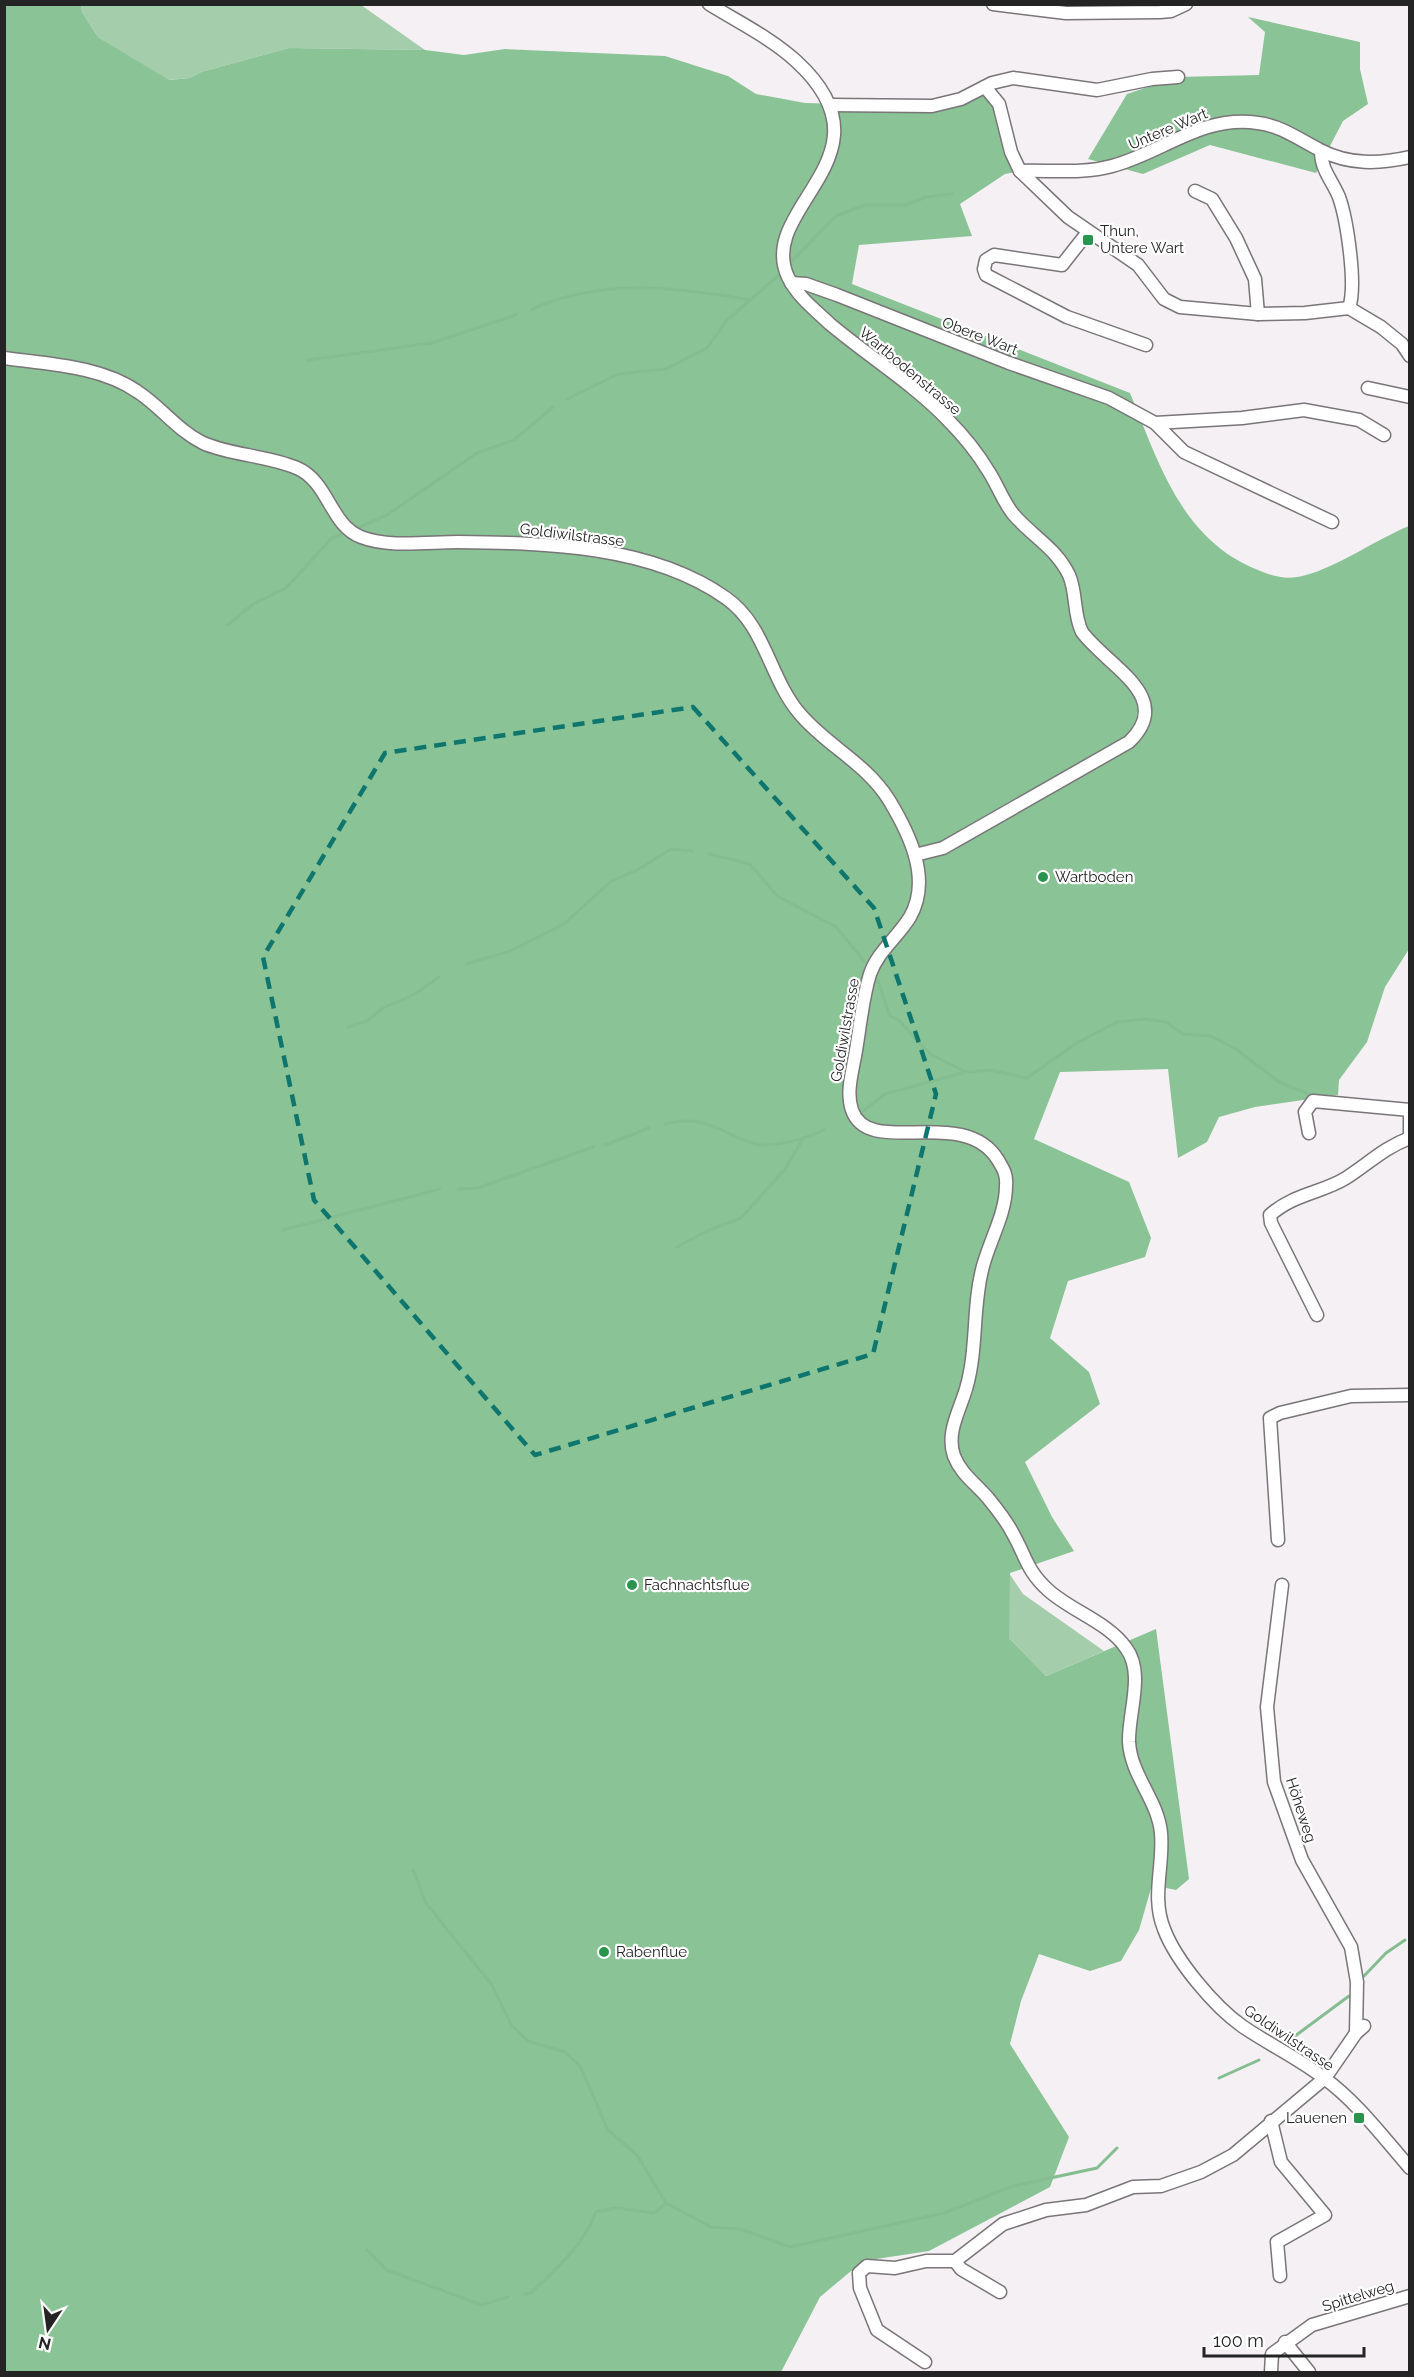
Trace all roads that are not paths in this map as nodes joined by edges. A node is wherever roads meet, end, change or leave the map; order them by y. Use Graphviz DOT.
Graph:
graph roads {
  1 [pos="709,4"];
  2 [pos="993,4"];
  3 [pos="1186,4"];
  4 [pos="1178,77"];
  5 [pos="985,87"];
  6 [pos="830,105"];
  7 [pos="1321,150"];
  8 [pos="1410,157"];
  9 [pos="1020,171"];
  10 [pos="1195,191"];
  11 [pos="1088,232"];
  12 [pos="791,283"];
  13 [pos="1349,308"];
  14 [pos="1258,314"];
  15 [pos="1146,345"];
  16 [pos="1410,356"];
  17 [pos="4,358"];
  18 [pos="1368,388"];
  19 [pos="1410,397"];
  20 [pos="1155,423"];
  21 [pos="1384,435"];
  22 [pos="1332,522"];
  23 [pos="915,855"];
  24 [pos="1410,1110"];
  25 [pos="1410,1116"];
  26 [pos="1309,1133"];
  27 [pos="1410,1134"];
  28 [pos="1410,1138"];
  29 [pos="1317,1315"];
  30 [pos="1410,1395"];
  31 [pos="1278,1540"];
  32 [pos="1282,1585"];
  33 [pos="1325,2078"];
  34 [pos="1271,2121"];
  35 [pos="1410,2169"];
  36 [pos="955,2261"];
  37 [pos="1281,2276"];
  38 [pos="1000,2292"];
  39 [pos="1410,2296"];
  40 [pos="1285,2343"];
  41 [pos="925,2362"];
  42 [pos="1271,2373"];
  43 [pos="1309,2373"];
  1 -- 6 [label="street, Wartbodenstrasse"];
  2 -- 3 [label="street"];
  4 -- 5 [label="street"];
  5 -- 6 [label="street"];
  5 -- 9 [label="street"];
  6 -- 12 [label="street, Wartbodenstrasse"];
  7 -- 8 [label="street, Untere Wart"];
  7 -- 9 [label="street, Untere Wart"];
  7 -- 13 [label="street"];
  9 -- 11 [label="street"];
  10 -- 14 [label="street"];
  11 -- 14 [label="street"];
  11 -- 15 [label="street"];
  12 -- 20 [label="street, Obere Wart"];
  12 -- 23 [label="street, Wartbodenstrasse"];
  13 -- 14 [label="street"];
  13 -- 16 [label="street"];
  17 -- 23 [label="street, Goldiwilstrasse"];
  18 -- 19 [label="street"];
  20 -- 21 [label="street"];
  20 -- 22 [label="street, Obere Wart"];
  23 -- 33 [label="street, Goldiwilstrasse"];
  24 -- 26 [label="street"];
  25 -- 27 [label="street"];
  28 -- 29 [label="street"];
  30 -- 31 [label="street"];
  32 -- 33 [label="street, Höheweg"];
  33 -- 34 [label="street"];
  33 -- 35 [label="street, Goldiwilstrasse"];
  34 -- 36 [label="street"];
  34 -- 37 [label="street"];
  36 -- 38 [label="street"];
  36 -- 41 [label="street"];
  39 -- 40 [label="street, Spittelweg"];
  40 -- 42 [label="street, Spittelweg"];
  40 -- 43 [label="street"];
}
